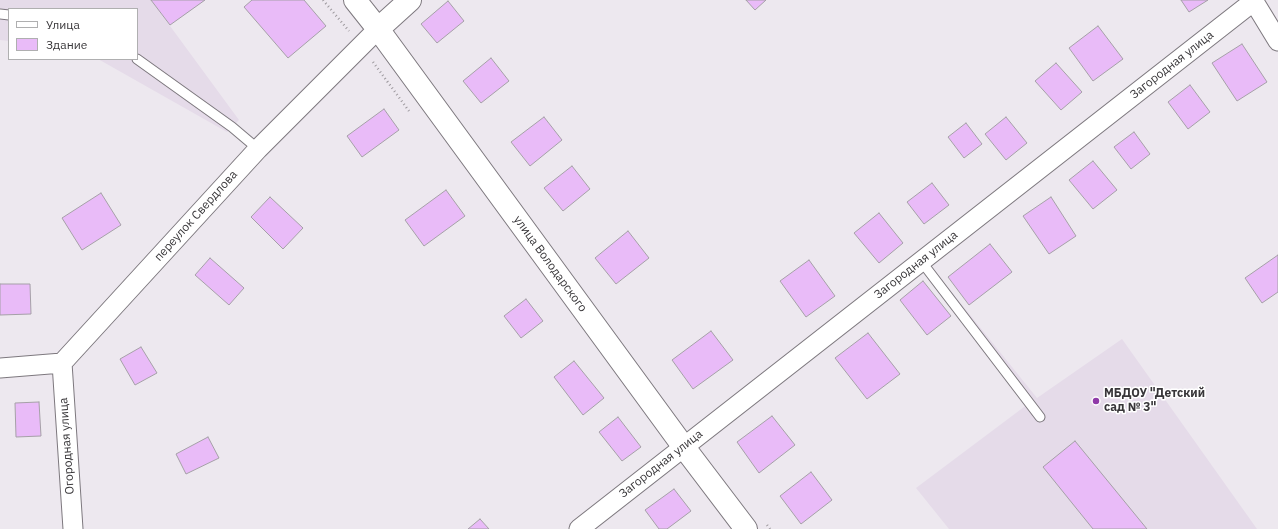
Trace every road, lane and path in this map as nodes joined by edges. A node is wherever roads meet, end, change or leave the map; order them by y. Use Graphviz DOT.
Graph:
graph roads {
  1 [pos="355,0"];
  2 [pos="410,0"];
  3 [pos="1254,1"];
  4 [pos="378,29"];
  5 [pos="1278,41"];
  6 [pos="138,60"];
  7 [pos="258,148"];
  8 [pos="921,261"];
  9 [pos="62,363"];
  10 [pos="0,368"];
  11 [pos="1040,417"];
  12 [pos="683,446"];
  13 [pos="73,529"];
  14 [pos="579,529"];
  15 [pos="746,529"];
  1 -- 4 [label="street, улица Володарского"];
  2 -- 4 [label="street"];
  3 -- 5 [label="street"];
  3 -- 8 [label="street, Загородная улица"];
  4 -- 7 [label="street, переулок Свердлова"];
  4 -- 12 [label="street, улица Володарского"];
  6 -- 7 [label="lane"];
  7 -- 9 [label="street, переулок Свердлова"];
  8 -- 11 [label="lane"];
  8 -- 12 [label="street, Загородная улица"];
  9 -- 10 [label="street"];
  9 -- 13 [label="street, Огородная улица"];
  12 -- 14 [label="street, Загородная улица"];
  12 -- 15 [label="street, улица Володарского"];
}
